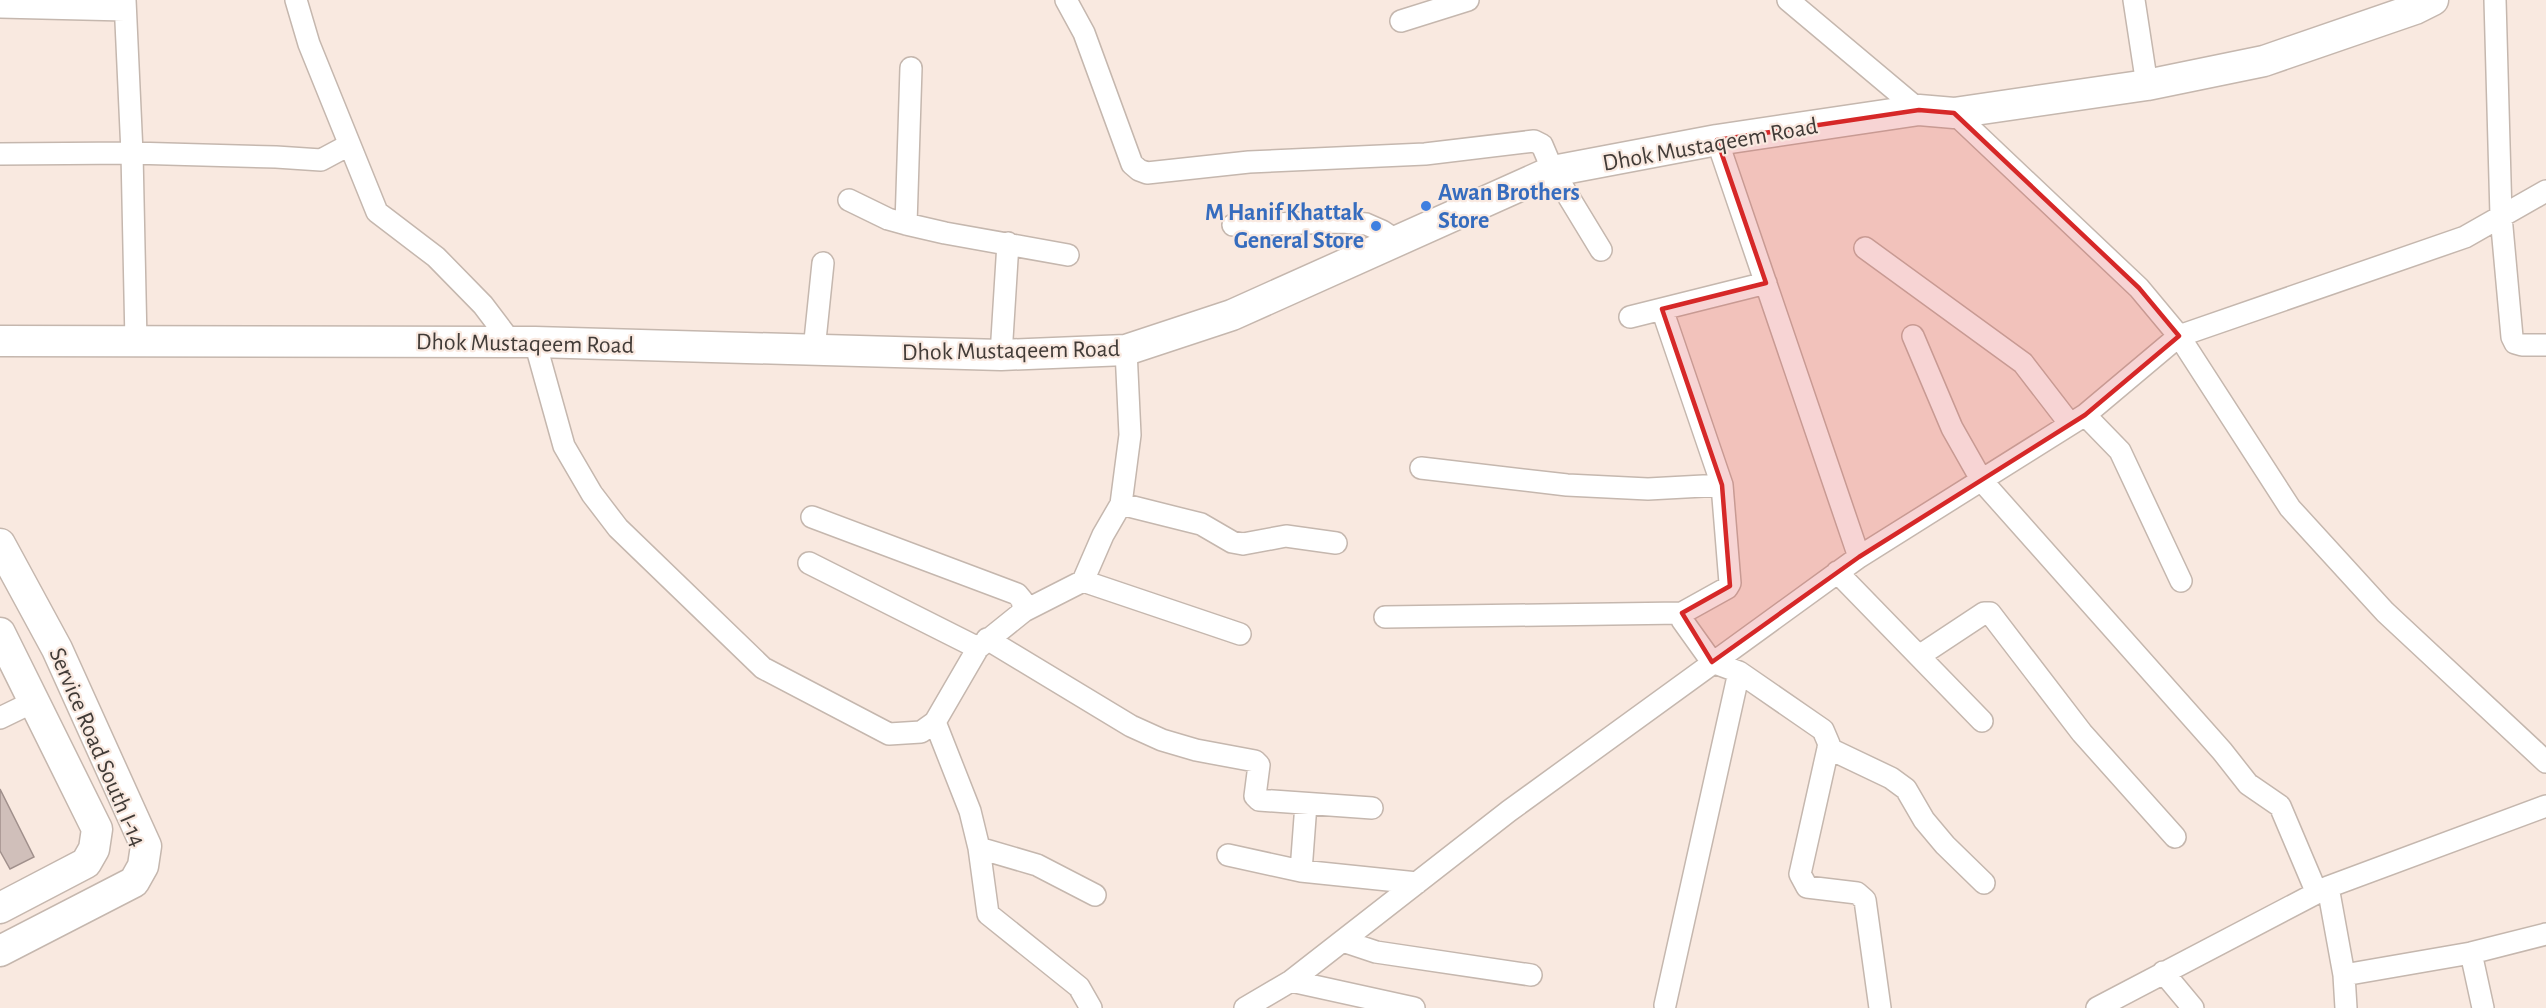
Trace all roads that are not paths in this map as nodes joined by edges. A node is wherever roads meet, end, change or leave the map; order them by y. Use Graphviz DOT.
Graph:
graph roads {
  1 [pos="296,0"];
  2 [pos="1066,0"];
  3 [pos="1468,0"];
  4 [pos="1788,0"];
  5 [pos="2133,0"];
  6 [pos="2495,0"];
  7 [pos="2421,3"];
  8 [pos="125,5"];
  9 [pos="0,7"];
  10 [pos="1401,21"];
  11 [pos="911,68"];
  12 [pos="2147,85"];
  13 [pos="1919,111"];
  14 [pos="1954,113"];
  15 [pos="1717,140"];
  16 [pos="349,145"];
  17 [pos="132,153"];
  18 [pos="0,154"];
  19 [pos="1554,171"];
  20 [pos="2546,191"];
  21 [pos="849,200"];
  22 [pos="2501,216"];
  23 [pos="906,224"];
  24 [pos="1233,225"];
  25 [pos="1397,242"];
  26 [pos="1008,243"];
  27 [pos="1865,248"];
  28 [pos="1601,250"];
  29 [pos="1068,255"];
  30 [pos="823,263"];
  31 [pos="1766,283"];
  32 [pos="1662,309"];
  33 [pos="1630,317"];
  34 [pos="1913,336"];
  35 [pos="2179,336"];
  36 [pos="0,341"];
  37 [pos="136,342"];
  38 [pos="523,342"];
  39 [pos="2546,345"];
  40 [pos="814,350"];
  41 [pos="1126,350"];
  42 [pos="1001,355"];
  43 [pos="2077,419"];
  44 [pos="1421,468"];
  45 [pos="1982,481"];
  46 [pos="1722,485"];
  47 [pos="1121,504"];
  48 [pos="812,516"];
  49 [pos="1336,543"];
  50 [pos="0,544"];
  51 [pos="1859,557"];
  52 [pos="809,563"];
  53 [pos="1837,572"];
  54 [pos="1083,581"];
  55 [pos="2181,581"];
  56 [pos="1024,611"];
  57 [pos="1682,613"];
  58 [pos="1385,617"];
  59 [pos="0,633"];
  60 [pos="1240,634"];
  61 [pos="983,643"];
  62 [pos="1919,656"];
  63 [pos="1712,662"];
  64 [pos="1739,672"];
  65 [pos="33,702"];
  66 [pos="0,718"];
  67 [pos="1982,721"];
  68 [pos="935,722"];
  69 [pos="1828,748"];
  70 [pos="2546,762"];
  71 [pos="1306,804"];
  72 [pos="2546,806"];
  73 [pos="1372,808"];
  74 [pos="2175,837"];
  75 [pos="979,848"];
  76 [pos="1228,855"];
  77 [pos="1301,871"];
  78 [pos="1417,883"];
  79 [pos="1984,883"];
  80 [pos="2322,889"];
  81 [pos="1095,895"];
  82 [pos="0,908"];
  83 [pos="2546,934"];
  84 [pos="1343,941"];
  85 [pos="0,951"];
  86 [pos="2471,954"];
  87 [pos="2163,972"];
  88 [pos="1531,975"];
  89 [pos="2344,975"];
  90 [pos="1291,981"];
  91 [pos="1665,1005"];
  92 [pos="1091,1008"];
  93 [pos="1245,1008"];
  94 [pos="1414,1008"];
  95 [pos="1880,1008"];
  96 [pos="2097,1008"];
  97 [pos="2193,1008"];
  98 [pos="2346,1008"];
  99 [pos="2483,1008"];
  1 -- 16 [label="street"];
  2 -- 19 [label="street"];
  3 -- 10 [label="street"];
  4 -- 13 [label="street"];
  5 -- 12 [label="street"];
  6 -- 22 [label="street"];
  7 -- 12 [label="street, Dhok Mustaqeem Road"];
  8 -- 9 [label="street"];
  8 -- 17 [label="street"];
  11 -- 23 [label="street"];
  12 -- 14 [label="street, Dhok Mustaqeem Road"];
  13 -- 14 [label="street, Dhok Mustaqeem Road"];
  13 -- 15 [label="street, Dhok Mustaqeem Road"];
  14 -- 35 [label="street"];
  15 -- 19 [label="street, Dhok Mustaqeem Road"];
  15 -- 31 [label="street"];
  16 -- 17 [label="street"];
  16 -- 38 [label="street"];
  17 -- 18 [label="street"];
  17 -- 37 [label="street"];
  19 -- 25 [label="street, Dhok Mustaqeem Road"];
  19 -- 28 [label="street"];
  20 -- 22 [label="street"];
  21 -- 23 [label="street"];
  22 -- 35 [label="street"];
  22 -- 39 [label="street"];
  23 -- 26 [label="street"];
  24 -- 25 [label="street"];
  25 -- 41 [label="street, Dhok Mustaqeem Road"];
  26 -- 29 [label="street"];
  26 -- 42 [label="street"];
  27 -- 43 [label="street"];
  30 -- 40 [label="street"];
  31 -- 32 [label="street"];
  31 -- 51 [label="street"];
  32 -- 33 [label="street"];
  32 -- 46 [label="street"];
  34 -- 45 [label="street"];
  35 -- 43 [label="street"];
  35 -- 70 [label="street"];
  36 -- 37 [label="street, Dhok Mustaqeem Road"];
  37 -- 38 [label="street, Dhok Mustaqeem Road"];
  38 -- 40 [label="street, Dhok Mustaqeem Road"];
  38 -- 68 [label="street"];
  40 -- 42 [label="street, Dhok Mustaqeem Road"];
  41 -- 42 [label="street, Dhok Mustaqeem Road"];
  41 -- 47 [label="street"];
  43 -- 45 [label="street"];
  43 -- 55 [label="street"];
  44 -- 46 [label="street"];
  45 -- 51 [label="street"];
  45 -- 80 [label="street"];
  46 -- 57 [label="street"];
  47 -- 49 [label="street"];
  47 -- 54 [label="street"];
  48 -- 56 [label="street"];
  50 -- 85 [label="street, Service Road South I-14"];
  51 -- 53 [label="street"];
  52 -- 61 [label="street"];
  53 -- 62 [label="street"];
  53 -- 63 [label="street"];
  54 -- 56 [label="street"];
  54 -- 60 [label="street"];
  56 -- 61 [label="street"];
  57 -- 58 [label="street"];
  57 -- 63 [label="street"];
  59 -- 65 [label="street, Service Road South I-14"];
  61 -- 68 [label="street"];
  61 -- 71 [label="street"];
  62 -- 67 [label="street"];
  62 -- 74 [label="street"];
  63 -- 64 [label="street"];
  63 -- 78 [label="street"];
  64 -- 69 [label="street"];
  64 -- 91 [label="street"];
  65 -- 66 [label="street"];
  65 -- 82 [label="street, Service Road South I-14"];
  68 -- 75 [label="street"];
  69 -- 79 [label="street"];
  69 -- 95 [label="street"];
  71 -- 73 [label="street"];
  71 -- 77 [label="street"];
  72 -- 80 [label="street"];
  75 -- 81 [label="street"];
  75 -- 92 [label="street"];
  76 -- 77 [label="street"];
  77 -- 78 [label="street"];
  78 -- 84 [label="street"];
  80 -- 87 [label="street"];
  80 -- 89 [label="street"];
  83 -- 86 [label="street"];
  84 -- 88 [label="street"];
  84 -- 90 [label="street"];
  86 -- 89 [label="street"];
  86 -- 99 [label="street"];
  87 -- 96 [label="street"];
  87 -- 97 [label="street"];
  89 -- 98 [label="street"];
  90 -- 93 [label="street"];
  90 -- 94 [label="street"];
}
